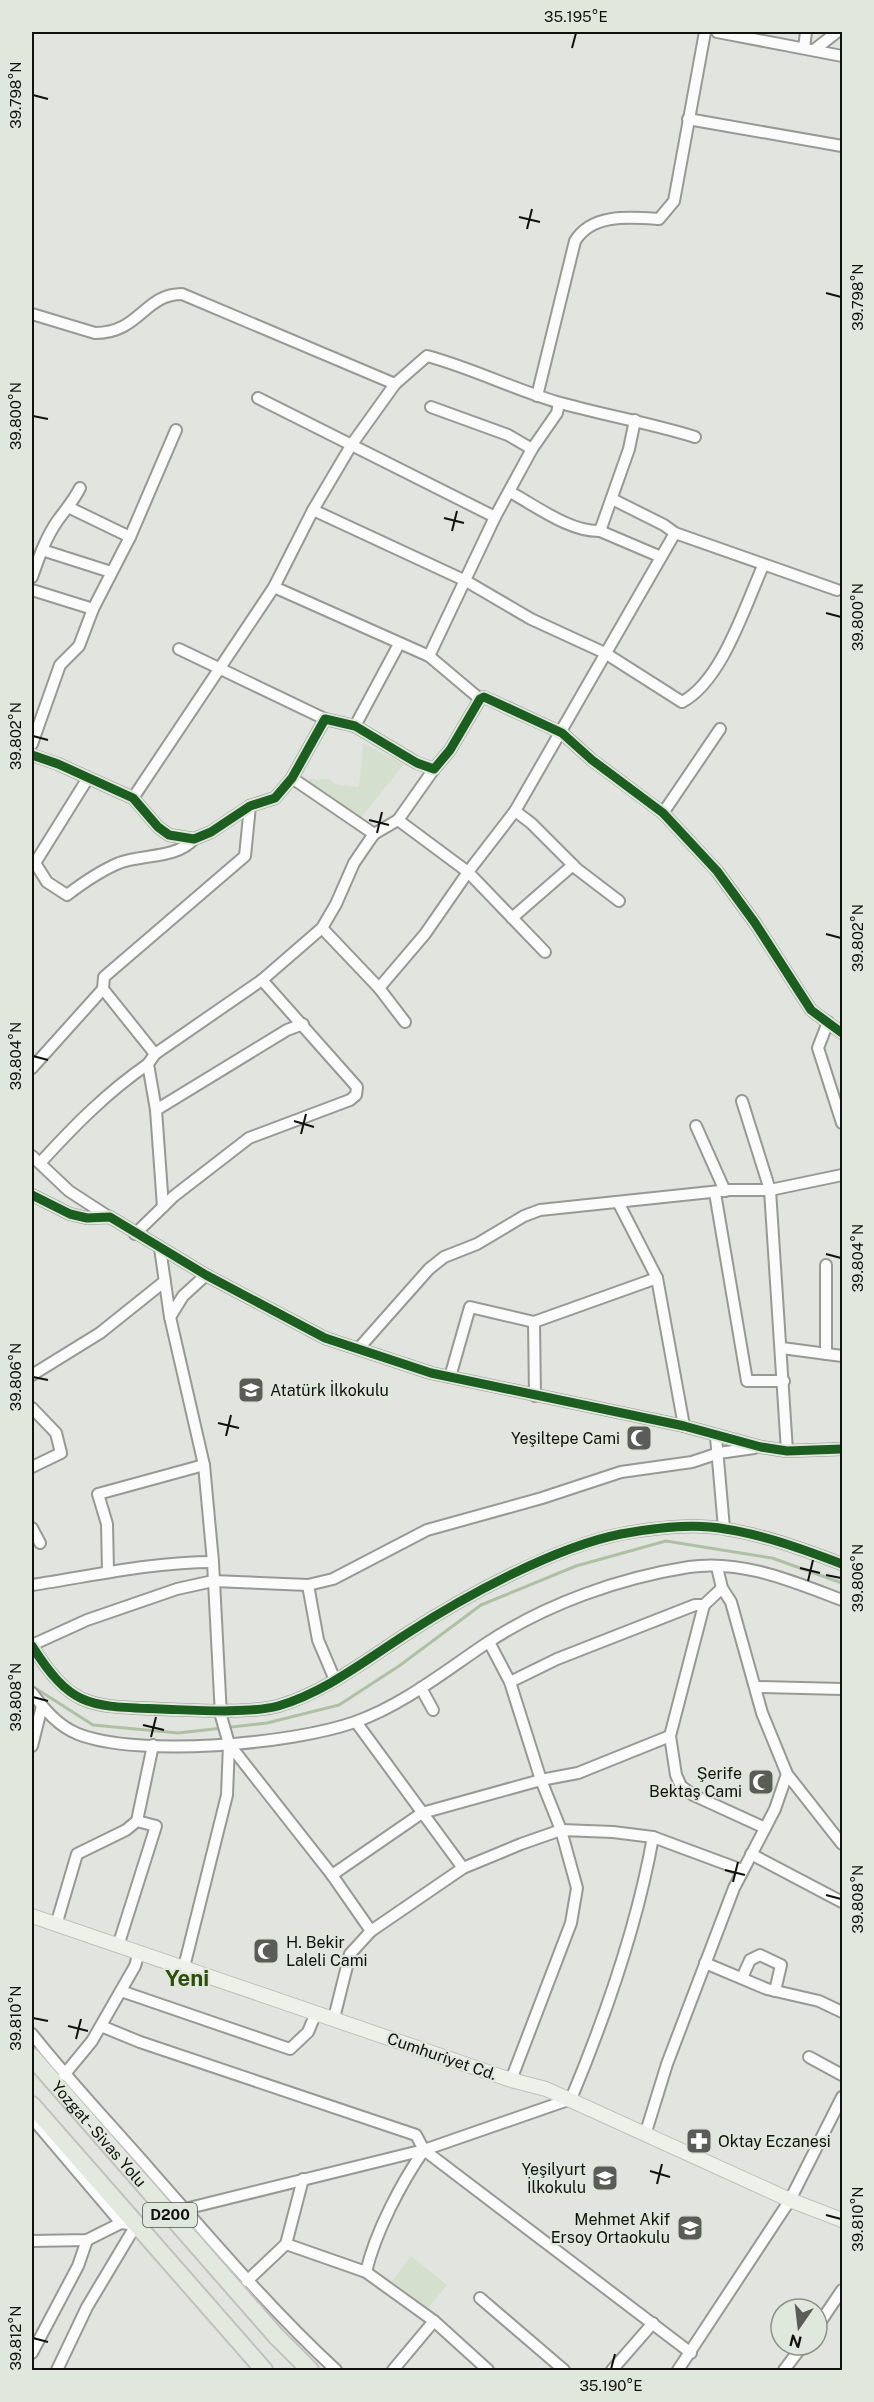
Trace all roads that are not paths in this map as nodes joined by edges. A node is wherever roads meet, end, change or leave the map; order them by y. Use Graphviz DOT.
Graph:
graph roads {
  1 [pos="705,32"];
  2 [pos="717,32"];
  3 [pos="806,32"];
  4 [pos="837,32"];
  5 [pos="809,49"];
  6 [pos="843,56"];
  7 [pos="688,119"];
  8 [pos="843,146"];
  9 [pos="32,314"];
  10 [pos="396,384"];
  11 [pos="537,396"];
  12 [pos="258,398"];
  13 [pos="559,403"];
  14 [pos="431,407"];
  15 [pos="635,420"];
  16 [pos="176,430"];
  17 [pos="696,437"];
  18 [pos="352,444"];
  19 [pos="532,449"];
  20 [pos="80,488"];
  21 [pos="510,492"];
  22 [pos="612,498"];
  23 [pos="70,508"];
  24 [pos="312,510"];
  25 [pos="495,517"];
  26 [pos="600,531"];
  27 [pos="675,533"];
  28 [pos="130,537"];
  29 [pos="42,550"];
  30 [pos="661,557"];
  31 [pos="763,566"];
  32 [pos="111,572"];
  33 [pos="32,577"];
  34 [pos="466,581"];
  35 [pos="274,587"];
  36 [pos="32,590"];
  37 [pos="837,590"];
  38 [pos="93,609"];
  39 [pos="399,644"];
  40 [pos="179,649"];
  41 [pos="605,653"];
  42 [pos="429,656"];
  43 [pos="221,668"];
  44 [pos="480,699"];
  45 [pos="325,719"];
  46 [pos="355,726"];
  47 [pos="720,729"];
  48 [pos="561,733"];
  49 [pos="32,744"];
  50 [pos="32,755"];
  51 [pos="434,769"];
  52 [pos="88,778"];
  53 [pos="292,778"];
  54 [pos="133,798"];
  55 [pos="250,806"];
  56 [pos="515,811"];
  57 [pos="663,813"];
  58 [pos="398,820"];
  59 [pos="374,834"];
  60 [pos="194,839"];
  61 [pos="33,862"];
  62 [pos="573,865"];
  63 [pos="468,872"];
  64 [pos="619,901"];
  65 [pos="512,918"];
  66 [pos="322,928"];
  67 [pos="545,952"];
  68 [pos="262,980"];
  69 [pos="379,988"];
  70 [pos="103,989"];
  71 [pos="405,1022"];
  72 [pos="828,1022"];
  73 [pos="303,1024"];
  74 [pos="843,1033"];
  75 [pos="155,1054"];
  76 [pos="148,1065"];
  77 [pos="32,1068"];
  78 [pos="742,1101"];
  79 [pos="156,1110"];
  80 [pos="843,1123"];
  81 [pos="696,1126"];
  82 [pos="36,1159"];
  83 [pos="843,1175"];
  84 [pos="770,1190"];
  85 [pos="720,1192"];
  86 [pos="32,1195"];
  87 [pos="618,1202"];
  88 [pos="163,1207"];
  89 [pos="110,1218"];
  90 [pos="135,1234"];
  91 [pos="160,1248"];
  92 [pos="826,1265"];
  93 [pos="206,1275"];
  94 [pos="657,1278"];
  95 [pos="165,1281"];
  96 [pos="170,1317"];
  97 [pos="534,1322"];
  98 [pos="359,1348"];
  99 [pos="782,1348"];
  100 [pos="826,1354"];
  101 [pos="843,1356"];
  102 [pos="32,1375"];
  103 [pos="450,1377"];
  104 [pos="784,1381"];
  105 [pos="534,1396"];
  106 [pos="32,1408"];
  107 [pos="684,1426"];
  108 [pos="717,1437"];
  109 [pos="760,1447"];
  110 [pos="843,1449"];
  111 [pos="787,1451"];
  112 [pos="719,1453"];
  113 [pos="204,1465"];
  114 [pos="32,1467"];
  115 [pos="32,1528"];
  116 [pos="724,1528"];
  117 [pos="40,1543"];
  118 [pos="213,1562"];
  119 [pos="843,1564"];
  120 [pos="717,1567"];
  121 [pos="108,1571"];
  122 [pos="213,1581"];
  123 [pos="32,1585"];
  124 [pos="308,1585"];
  125 [pos="722,1588"];
  126 [pos="843,1600"];
  127 [pos="704,1605"];
  128 [pos="489,1642"];
  129 [pos="32,1646"];
  130 [pos="335,1680"];
  131 [pos="510,1682"];
  132 [pos="757,1687"];
  133 [pos="421,1688"];
  134 [pos="843,1689"];
  135 [pos="32,1693"];
  136 [pos="42,1706"];
  137 [pos="433,1710"];
  138 [pos="221,1713"];
  139 [pos="356,1722"];
  140 [pos="670,1736"];
  141 [pos="229,1744"];
  142 [pos="153,1745"];
  143 [pos="32,1746"];
  144 [pos="787,1774"];
  145 [pos="541,1779"];
  146 [pos="422,1813"];
  147 [pos="137,1821"];
  148 [pos="765,1828"];
  149 [pos="561,1830"];
  150 [pos="653,1837"];
  151 [pos="843,1844"];
  152 [pos="751,1854"];
  153 [pos="463,1868"];
  154 [pos="742,1870"];
  155 [pos="332,1875"];
  156 [pos="843,1902"];
  157 [pos="32,1916"];
  158 [pos="56,1925"];
  159 [pos="371,1931"];
  160 [pos="118,1946"];
  161 [pos="139,1952"];
  162 [pos="705,1963"];
  163 [pos="184,1967"];
  164 [pos="742,1978"];
  165 [pos="121,1991"];
  166 [pos="775,1991"];
  167 [pos="843,2012"];
  168 [pos="316,2013"];
  169 [pos="334,2018"];
  170 [pos="101,2026"];
  171 [pos="32,2034"];
  172 [pos="32,2057"];
  173 [pos="809,2057"];
  174 [pos="64,2075"];
  175 [pos="843,2075"];
  176 [pos="511,2080"];
  177 [pos="843,2097"];
  178 [pos="571,2099"];
  179 [pos="32,2116"];
  180 [pos="645,2135"];
  181 [pos="424,2150"];
  182 [pos="303,2179"];
  183 [pos="790,2200"];
  184 [pos="178,2213"];
  185 [pos="843,2220"];
  186 [pos="128,2224"];
  187 [pos="87,2240"];
  188 [pos="32,2241"];
  189 [pos="286,2244"];
  190 [pos="366,2272"];
  191 [pos="248,2280"];
  192 [pos="843,2290"];
  193 [pos="480,2298"];
  194 [pos="829,2310"];
  195 [pos="434,2321"];
  196 [pos="653,2323"];
  197 [pos="32,2353"];
  198 [pos="691,2353"];
  199 [pos="794,2357"];
  200 [pos="684,2369"];
  201 [pos="57,2370"];
  202 [pos="264,2370"];
  203 [pos="310,2370"];
  204 [pos="336,2370"];
  205 [pos="393,2370"];
  206 [pos="488,2370"];
  207 [pos="564,2370"];
  208 [pos="612,2370"];
  209 [pos="784,2370"];
  1 -- 7 [label="street"];
  2 -- 5 [label="street"];
  3 -- 5 [label="street"];
  4 -- 5 [label="street"];
  5 -- 6 [label="street"];
  7 -- 8 [label="street"];
  7 -- 11 [label="street"];
  9 -- 10 [label="street"];
  10 -- 11 [label="street"];
  10 -- 18 [label="street"];
  11 -- 13 [label="street"];
  12 -- 18 [label="street"];
  13 -- 15 [label="street"];
  13 -- 19 [label="street"];
  14 -- 19 [label="street"];
  15 -- 17 [label="street"];
  15 -- 22 [label="street"];
  16 -- 28 [label="street"];
  18 -- 24 [label="street"];
  18 -- 25 [label="street"];
  19 -- 21 [label="street"];
  20 -- 23 [label="street"];
  21 -- 25 [label="street"];
  21 -- 26 [label="street"];
  22 -- 26 [label="street"];
  22 -- 27 [label="street"];
  23 -- 28 [label="street"];
  23 -- 29 [label="street"];
  24 -- 34 [label="street"];
  24 -- 35 [label="street"];
  25 -- 34 [label="street"];
  26 -- 30 [label="street"];
  27 -- 30 [label="street"];
  27 -- 31 [label="street"];
  28 -- 32 [label="street"];
  29 -- 32 [label="street"];
  29 -- 33 [label="street"];
  30 -- 41 [label="street"];
  31 -- 37 [label="street"];
  31 -- 41 [label="street"];
  32 -- 38 [label="street"];
  34 -- 41 [label="street"];
  34 -- 42 [label="street"];
  35 -- 39 [label="street"];
  35 -- 43 [label="street"];
  36 -- 38 [label="street"];
  38 -- 49 [label="street"];
  39 -- 42 [label="street"];
  39 -- 46 [label="street"];
  40 -- 43 [label="street"];
  41 -- 48 [label="street"];
  42 -- 44 [label="street"];
  43 -- 45 [label="street"];
  43 -- 54 [label="street"];
  44 -- 48 [label="street"];
  44 -- 51 [label="street"];
  45 -- 46 [label="street"];
  45 -- 53 [label="street"];
  46 -- 51 [label="street"];
  47 -- 57 [label="street"];
  48 -- 56 [label="street"];
  48 -- 57 [label="street"];
  50 -- 52 [label="street"];
  51 -- 58 [label="street"];
  52 -- 54 [label="street"];
  52 -- 61 [label="street"];
  53 -- 55 [label="street"];
  53 -- 59 [label="street"];
  54 -- 60 [label="street"];
  55 -- 60 [label="street"];
  55 -- 70 [label="street"];
  56 -- 62 [label="street"];
  56 -- 63 [label="street"];
  57 -- 72 [label="street"];
  58 -- 59 [label="street"];
  58 -- 63 [label="street"];
  59 -- 66 [label="street"];
  60 -- 61 [label="street"];
  62 -- 64 [label="street"];
  62 -- 65 [label="street"];
  63 -- 65 [label="street"];
  63 -- 69 [label="street"];
  65 -- 67 [label="street"];
  66 -- 68 [label="street"];
  66 -- 69 [label="street"];
  68 -- 73 [label="street"];
  68 -- 75 [label="street"];
  69 -- 71 [label="street"];
  70 -- 75 [label="street"];
  70 -- 77 [label="street"];
  72 -- 74 [label="street"];
  72 -- 80 [label="street"];
  73 -- 79 [label="street"];
  73 -- 88 [label="street"];
  75 -- 76 [label="street"];
  76 -- 79 [label="street"];
  76 -- 82 [label="street"];
  78 -- 84 [label="street"];
  79 -- 88 [label="street"];
  81 -- 85 [label="street"];
  82 -- 89 [label="street"];
  83 -- 84 [label="street"];
  84 -- 85 [label="street"];
  84 -- 99 [label="street"];
  85 -- 87 [label="street"];
  85 -- 104 [label="street"];
  86 -- 89 [label="street"];
  87 -- 94 [label="street"];
  87 -- 98 [label="street"];
  88 -- 90 [label="street"];
  89 -- 90 [label="street"];
  90 -- 91 [label="street"];
  91 -- 93 [label="street"];
  91 -- 95 [label="street"];
  92 -- 100 [label="street"];
  93 -- 96 [label="street"];
  93 -- 98 [label="street"];
  94 -- 97 [label="street"];
  94 -- 107 [label="street"];
  95 -- 96 [label="street"];
  95 -- 102 [label="street"];
  96 -- 113 [label="street"];
  97 -- 103 [label="street"];
  97 -- 105 [label="street"];
  98 -- 103 [label="street"];
  99 -- 100 [label="street"];
  99 -- 104 [label="street"];
  100 -- 101 [label="street"];
  103 -- 105 [label="street"];
  104 -- 111 [label="street"];
  105 -- 107 [label="street"];
  106 -- 114 [label="street"];
  107 -- 108 [label="street"];
  108 -- 109 [label="street"];
  108 -- 112 [label="street"];
  109 -- 111 [label="street"];
  109 -- 112 [label="street"];
  110 -- 111 [label="street"];
  112 -- 116 [label="street"];
  112 -- 124 [label="street"];
  113 -- 118 [label="street"];
  113 -- 121 [label="street"];
  115 -- 117 [label="street"];
  116 -- 119 [label="street"];
  116 -- 130 [label="street"];
  118 -- 121 [label="street"];
  118 -- 122 [label="street"];
  120 -- 125 [label="street"];
  120 -- 126 [label="street"];
  120 -- 128 [label="street"];
  121 -- 123 [label="street"];
  122 -- 124 [label="street"];
  122 -- 129 [label="street"];
  122 -- 138 [label="street"];
  124 -- 130 [label="street"];
  125 -- 127 [label="street"];
  125 -- 132 [label="street"];
  127 -- 131 [label="street"];
  127 -- 140 [label="street"];
  128 -- 131 [label="street"];
  128 -- 133 [label="street"];
  129 -- 138 [label="street"];
  130 -- 138 [label="street"];
  131 -- 145 [label="street"];
  132 -- 134 [label="street"];
  132 -- 144 [label="street"];
  133 -- 137 [label="street"];
  133 -- 139 [label="street"];
  135 -- 136 [label="street"];
  136 -- 142 [label="street"];
  136 -- 143 [label="street"];
  138 -- 141 [label="street"];
  139 -- 141 [label="street"];
  139 -- 146 [label="street"];
  140 -- 145 [label="street"];
  140 -- 148 [label="street"];
  141 -- 142 [label="street"];
  141 -- 155 [label="street"];
  141 -- 163 [label="street"];
  142 -- 147 [label="street"];
  144 -- 148 [label="street"];
  144 -- 151 [label="street"];
  145 -- 146 [label="street"];
  145 -- 149 [label="street"];
  146 -- 153 [label="street"];
  146 -- 155 [label="street"];
  147 -- 158 [label="street"];
  147 -- 160 [label="street"];
  148 -- 152 [label="street"];
  149 -- 150 [label="street"];
  149 -- 153 [label="street"];
  149 -- 176 [label="street"];
  150 -- 154 [label="street"];
  150 -- 178 [label="street"];
  152 -- 154 [label="street"];
  152 -- 156 [label="street"];
  153 -- 159 [label="street"];
  154 -- 162 [label="street"];
  155 -- 159 [label="street"];
  157 -- 158 [label="main road, Cumhuriyet Cd."];
  158 -- 160 [label="main road, Cumhuriyet Cd."];
  159 -- 169 [label="street"];
  160 -- 161 [label="main road, Cumhuriyet Cd."];
  161 -- 163 [label="main road, Cumhuriyet Cd."];
  161 -- 165 [label="street"];
  162 -- 164 [label="street"];
  162 -- 180 [label="street"];
  163 -- 168 [label="main road, Cumhuriyet Cd."];
  164 -- 166 [label="street"];
  164 -- 166 [label="street"];
  165 -- 168 [label="street"];
  165 -- 170 [label="street"];
  166 -- 167 [label="street"];
  168 -- 169 [label="main road, Cumhuriyet Cd."];
  169 -- 176 [label="main road, Cumhuriyet Cd."];
  170 -- 174 [label="street"];
  170 -- 181 [label="street"];
  171 -- 174 [label="street"];
  172 -- 184 [label="highway, Yozgat - Sivas Yolu / D200"];
  173 -- 175 [label="street"];
  174 -- 184 [label="street"];
  176 -- 178 [label="main road, Cumhuriyet Cd."];
  177 -- 183 [label="street"];
  178 -- 180 [label="main road, Cumhuriyet Cd."];
  178 -- 181 [label="street"];
  179 -- 186 [label="highway, Yozgat - Sivas Yolu / D200"];
  180 -- 183 [label="main road, Cumhuriyet Cd."];
  181 -- 182 [label="street"];
  181 -- 190 [label="street"];
  181 -- 196 [label="street"];
  182 -- 184 [label="street"];
  182 -- 189 [label="street"];
  183 -- 185 [label="main road, Cumhuriyet Cd."];
  183 -- 198 [label="street"];
  184 -- 191 [label="street"];
  184 -- 203 [label="highway, Yozgat - Sivas Yolu / D200"];
  186 -- 187 [label="street"];
  186 -- 201 [label="street"];
  186 -- 202 [label="highway, Yozgat - Sivas Yolu / D200"];
  187 -- 188 [label="street"];
  187 -- 197 [label="street"];
  189 -- 190 [label="street"];
  189 -- 191 [label="street"];
  190 -- 195 [label="street"];
  191 -- 204 [label="street"];
  192 -- 194 [label="street"];
  193 -- 207 [label="street"];
  195 -- 205 [label="street"];
  195 -- 206 [label="street"];
  196 -- 198 [label="street"];
  196 -- 208 [label="street"];
  198 -- 200 [label="street"];
  199 -- 209 [label="street"];
}
